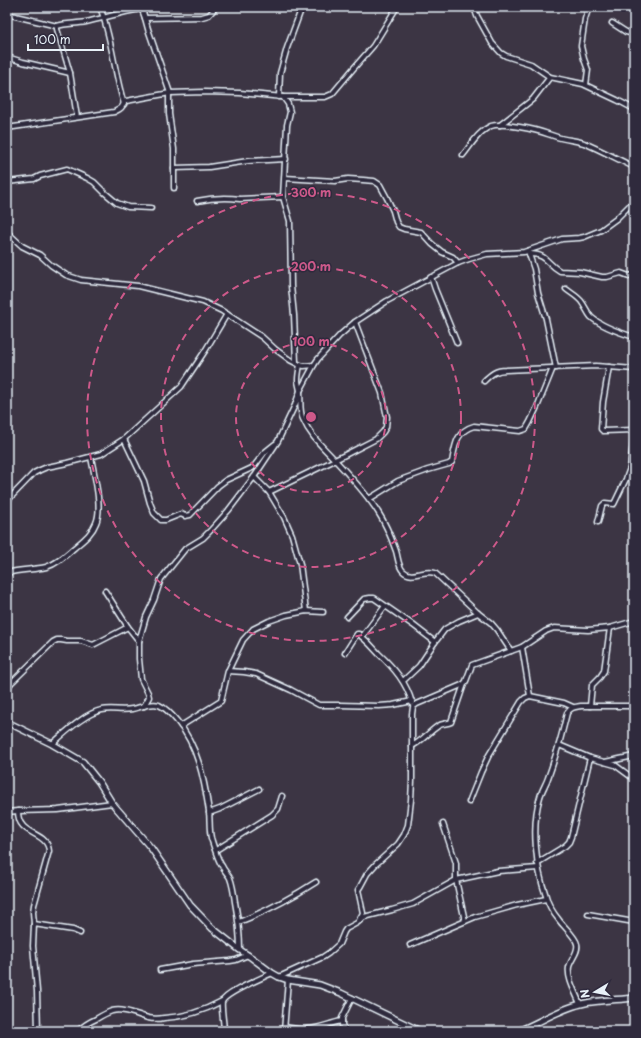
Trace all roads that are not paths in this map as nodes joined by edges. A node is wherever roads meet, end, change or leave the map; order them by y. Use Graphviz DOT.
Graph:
graph roads {
  1 [pos="100,7"];
  2 [pos="216,7"];
  3 [pos="302,7"];
  4 [pos="397,7"];
  5 [pos="474,7"];
  6 [pos="590,7"];
  7 [pos="141,8"];
  8 [pos="7,14"];
  9 [pos="104,18"];
  10 [pos="145,18"];
  11 [pos="612,23"];
  12 [pos="57,26"];
  13 [pos="634,34"];
  14 [pos="7,57"];
  15 [pos="70,73"];
  16 [pos="550,77"];
  17 [pos="586,86"];
  18 [pos="170,94"];
  19 [pos="281,97"];
  20 [pos="124,104"];
  21 [pos="634,109"];
  22 [pos="77,117"];
  23 [pos="500,125"];
  24 [pos="7,128"];
  25 [pos="463,155"];
  26 [pos="286,159"];
  27 [pos="634,167"];
  28 [pos="174,168"];
  29 [pos="285,178"];
  30 [pos="7,182"];
  31 [pos="174,188"];
  32 [pos="283,196"];
  33 [pos="197,200"];
  34 [pos="634,202"];
  35 [pos="151,208"];
  36 [pos="7,232"];
  37 [pos="529,252"];
  38 [pos="458,264"];
  39 [pos="634,275"];
  40 [pos="431,277"];
  41 [pos="566,289"];
  42 [pos="227,314"];
  43 [pos="355,322"];
  44 [pos="634,337"];
  45 [pos="456,343"];
  46 [pos="298,364"];
  47 [pos="314,365"];
  48 [pos="608,367"];
  49 [pos="554,368"];
  50 [pos="634,369"];
  51 [pos="484,381"];
  52 [pos="300,391"];
  53 [pos="634,430"];
  54 [pos="634,435"];
  55 [pos="124,439"];
  56 [pos="278,441"];
  57 [pos="91,457"];
  58 [pos="335,460"];
  59 [pos="254,477"];
  60 [pos="269,492"];
  61 [pos="369,499"];
  62 [pos="7,501"];
  63 [pos="598,522"];
  64 [pos="7,573"];
  65 [pos="105,591"];
  66 [pos="385,606"];
  67 [pos="306,611"];
  68 [pos="323,612"];
  69 [pos="478,613"];
  70 [pos="347,617"];
  71 [pos="634,621"];
  72 [pos="128,626"];
  73 [pos="610,628"];
  74 [pos="362,636"];
  75 [pos="139,641"];
  76 [pos="435,642"];
  77 [pos="522,647"];
  78 [pos="510,650"];
  79 [pos="345,653"];
  80 [pos="228,671"];
  81 [pos="403,681"];
  82 [pos="464,684"];
  83 [pos="7,688"];
  84 [pos="530,696"];
  85 [pos="412,701"];
  86 [pos="144,706"];
  87 [pos="590,706"];
  88 [pos="634,706"];
  89 [pos="573,707"];
  90 [pos="413,708"];
  91 [pos="7,722"];
  92 [pos="181,726"];
  93 [pos="52,744"];
  94 [pos="559,745"];
  95 [pos="412,746"];
  96 [pos="634,756"];
  97 [pos="590,758"];
  98 [pos="604,762"];
  99 [pos="634,780"];
  100 [pos="259,789"];
  101 [pos="282,796"];
  102 [pos="469,802"];
  103 [pos="112,803"];
  104 [pos="18,811"];
  105 [pos="7,812"];
  106 [pos="209,813"];
  107 [pos="443,824"];
  108 [pos="216,850"];
  109 [pos="538,866"];
  110 [pos="456,880"];
  111 [pos="316,882"];
  112 [pos="546,899"];
  113 [pos="588,914"];
  114 [pos="359,921"];
  115 [pos="465,921"];
  116 [pos="239,922"];
  117 [pos="634,922"];
  118 [pos="34,924"];
  119 [pos="80,933"];
  120 [pos="410,945"];
  121 [pos="240,950"];
  122 [pos="248,955"];
  123 [pos="160,970"];
  124 [pos="272,973"];
  125 [pos="279,977"];
  126 [pos="288,980"];
  127 [pos="352,998"];
  128 [pos="634,998"];
  129 [pos="222,1002"];
  130 [pos="580,1004"];
  131 [pos="342,1021"];
  132 [pos="284,1029"];
  133 [pos="38,1031"];
  134 [pos="78,1031"];
  135 [pos="224,1031"];
  136 [pos="345,1031"];
  137 [pos="420,1031"];
  138 [pos="518,1031"];
  1 -- 9 [label="street"];
  2 -- 10 [label="street"];
  3 -- 19 [label="street"];
  4 -- 19 [label="street"];
  5 -- 16 [label="street"];
  6 -- 17 [label="street"];
  7 -- 9 [label="street"];
  7 -- 10 [label="street"];
  8 -- 12 [label="street"];
  9 -- 12 [label="street"];
  9 -- 20 [label="street"];
  10 -- 18 [label="street"];
  11 -- 13 [label="street"];
  12 -- 15 [label="street"];
  14 -- 15 [label="street"];
  15 -- 22 [label="street"];
  16 -- 17 [label="street"];
  16 -- 23 [label="street"];
  17 -- 21 [label="street"];
  18 -- 19 [label="street"];
  18 -- 20 [label="street"];
  18 -- 28 [label="street"];
  19 -- 26 [label="street"];
  20 -- 22 [label="street"];
  22 -- 24 [label="street"];
  23 -- 25 [label="street"];
  23 -- 27 [label="street"];
  26 -- 28 [label="street"];
  26 -- 29 [label="street"];
  28 -- 31 [label="street"];
  29 -- 32 [label="street"];
  29 -- 38 [label="street"];
  30 -- 35 [label="street"];
  32 -- 33 [label="street"];
  32 -- 46 [label="street"];
  34 -- 37 [label="street"];
  36 -- 42 [label="street"];
  37 -- 38 [label="street"];
  37 -- 39 [label="street"];
  37 -- 49 [label="street"];
  38 -- 40 [label="street"];
  40 -- 43 [label="street"];
  40 -- 45 [label="street"];
  41 -- 44 [label="street"];
  42 -- 46 [label="street"];
  42 -- 55 [label="street"];
  43 -- 47 [label="street"];
  43 -- 58 [label="street"];
  46 -- 47 [label="street"];
  46 -- 52 [label="street"];
  47 -- 52 [label="street"];
  48 -- 49 [label="street"];
  48 -- 50 [label="street"];
  48 -- 53 [label="street"];
  49 -- 51 [label="street"];
  49 -- 61 [label="street"];
  52 -- 56 [label="street"];
  52 -- 58 [label="street"];
  54 -- 63 [label="street"];
  55 -- 56 [label="street"];
  55 -- 57 [label="street"];
  56 -- 59 [label="street"];
  57 -- 62 [label="street"];
  57 -- 64 [label="street"];
  58 -- 60 [label="street"];
  58 -- 61 [label="street"];
  59 -- 60 [label="street"];
  59 -- 75 [label="street"];
  60 -- 67 [label="street"];
  61 -- 69 [label="street"];
  65 -- 72 [label="street"];
  66 -- 70 [label="street"];
  66 -- 74 [label="street"];
  66 -- 76 [label="street"];
  67 -- 68 [label="street"];
  67 -- 80 [label="street"];
  69 -- 76 [label="street"];
  69 -- 78 [label="street"];
  71 -- 73 [label="street"];
  72 -- 75 [label="street"];
  72 -- 83 [label="street"];
  73 -- 77 [label="street"];
  73 -- 87 [label="street"];
  74 -- 79 [label="street"];
  74 -- 81 [label="street"];
  75 -- 86 [label="street"];
  76 -- 81 [label="street"];
  77 -- 78 [label="street"];
  77 -- 84 [label="street"];
  78 -- 82 [label="street"];
  80 -- 85 [label="street"];
  80 -- 92 [label="street"];
  81 -- 85 [label="street"];
  82 -- 90 [label="street"];
  82 -- 95 [label="street"];
  84 -- 89 [label="street"];
  84 -- 102 [label="street"];
  85 -- 90 [label="street"];
  86 -- 92 [label="street"];
  86 -- 93 [label="street"];
  87 -- 88 [label="street"];
  87 -- 89 [label="street"];
  89 -- 94 [label="street"];
  90 -- 95 [label="street"];
  91 -- 93 [label="street"];
  92 -- 106 [label="street"];
  93 -- 103 [label="street"];
  94 -- 97 [label="street"];
  94 -- 109 [label="street"];
  95 -- 114 [label="street"];
  96 -- 98 [label="street"];
  97 -- 98 [label="street"];
  97 -- 109 [label="street"];
  98 -- 99 [label="street"];
  100 -- 106 [label="street"];
  101 -- 108 [label="street"];
  103 -- 104 [label="street"];
  103 -- 121 [label="street"];
  104 -- 105 [label="street"];
  104 -- 118 [label="street"];
  106 -- 108 [label="street"];
  107 -- 110 [label="street"];
  108 -- 116 [label="street"];
  109 -- 110 [label="street"];
  109 -- 112 [label="street"];
  110 -- 114 [label="street"];
  110 -- 115 [label="street"];
  111 -- 116 [label="street"];
  112 -- 115 [label="street"];
  112 -- 130 [label="street"];
  113 -- 117 [label="street"];
  114 -- 125 [label="street"];
  115 -- 120 [label="street"];
  116 -- 121 [label="street"];
  118 -- 119 [label="street"];
  118 -- 133 [label="street"];
  121 -- 122 [label="street"];
  122 -- 123 [label="street"];
  122 -- 124 [label="street"];
  124 -- 125 [label="street"];
  124 -- 129 [label="street"];
  125 -- 126 [label="street"];
  126 -- 127 [label="street"];
  126 -- 132 [label="street"];
  127 -- 131 [label="street"];
  127 -- 137 [label="street"];
  128 -- 130 [label="street"];
  129 -- 134 [label="street"];
  129 -- 135 [label="street"];
  130 -- 138 [label="street"];
  131 -- 132 [label="street"];
  131 -- 136 [label="street"];
}
